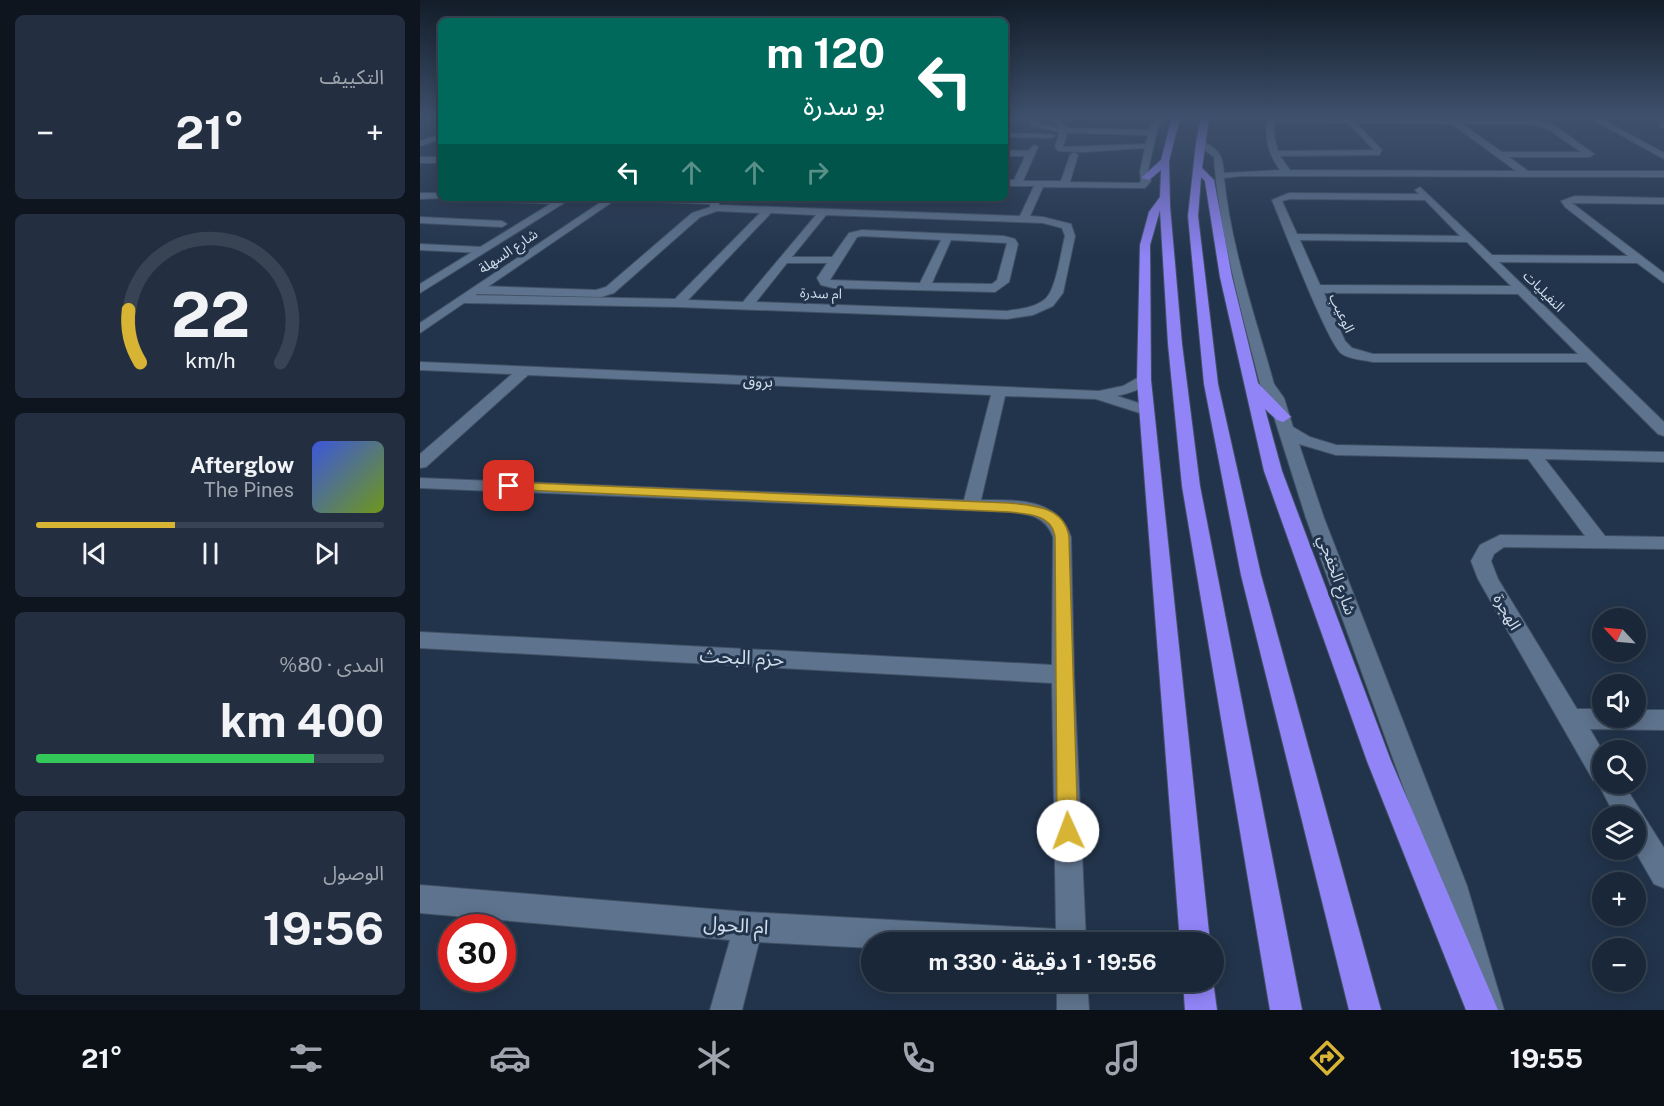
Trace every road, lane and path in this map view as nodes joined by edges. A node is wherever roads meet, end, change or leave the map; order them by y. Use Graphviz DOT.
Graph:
graph roads {
  1 [pos="1026,164"];
  2 [pos="1071,164"];
  3 [pos="1146,164"];
  4 [pos="1161,164"];
  5 [pos="1165,164"];
  6 [pos="1218,164"];
  7 [pos="1278,164"];
  8 [pos="1513,164"];
  9 [pos="1193,167"];
  10 [pos="1219,172"];
  11 [pos="1287,173"];
  12 [pos="1403,174"];
  13 [pos="1526,174"];
  14 [pos="1664,174"];
  15 [pos="1146,178"];
  16 [pos="1008,183"];
  17 [pos="1017,184"];
  18 [pos="1040,184"];
  19 [pos="1064,185"];
  20 [pos="420,195"];
  21 [pos="438,196"];
  22 [pos="1165,197"];
  23 [pos="1427,197"];
  24 [pos="562,201"];
  25 [pos="609,201"];
  26 [pos="713,201"];
  27 [pos="1664,201"];
  28 [pos="716,208"];
  29 [pos="769,209"];
  30 [pos="824,211"];
  31 [pos="1024,219"];
  32 [pos="420,220"];
  33 [pos="502,224"];
  34 [pos="948,236"];
  35 [pos="1293,237"];
  36 [pos="1469,239"];
  37 [pos="420,247"];
  38 [pos="482,250"];
  39 [pos="787,256"];
  40 [pos="838,257"];
  41 [pos="1489,258"];
  42 [pos="1639,260"];
  43 [pos="1664,279"];
  44 [pos="924,286"];
  45 [pos="420,289"];
  46 [pos="478,290"];
  47 [pos="1314,290"];
  48 [pos="1522,290"];
  49 [pos="465,298"];
  50 [pos="593,298"];
  51 [pos="678,303"];
  52 [pos="746,306"];
  53 [pos="442,314"];
  54 [pos="420,320"];
  55 [pos="420,329"];
  56 [pos="1590,358"];
  57 [pos="420,366"];
  58 [pos="524,371"];
  59 [pos="1144,380"];
  60 [pos="1250,381"];
  61 [pos="999,391"];
  62 [pos="1097,395"];
  63 [pos="1146,410"];
  64 [pos="1285,424"];
  65 [pos="1664,431"];
  66 [pos="1336,450"];
  67 [pos="1534,456"];
  68 [pos="1664,457"];
  69 [pos="420,464"];
  70 [pos="1299,468"];
  71 [pos="420,483"];
  72 [pos="971,506"];
  73 [pos="1600,542"];
  74 [pos="1664,543"];
  75 [pos="420,640"];
  76 [pos="1063,675"];
  77 [pos="1570,720"];
  78 [pos="1664,720"];
  79 [pos="1592,756"];
  80 [pos="1646,844"];
  81 [pos="1664,874"];
  82 [pos="420,899"];
  83 [pos="748,927"];
  84 [pos="1071,932"];
  85 [pos="1194,932"];
  86 [pos="861,933"];
  87 [pos="1072,992"];
  88 [pos="1199,992"];
  89 [pos="726,1010"];
  90 [pos="1073,1010"];
  91 [pos="1201,1010"];
  92 [pos="1286,1010"];
  93 [pos="1365,1010"];
  94 [pos="1482,1010"];
  95 [pos="1488,1010"];
  1 -- 17 [label="street"];
  2 -- 19 [label="street"];
  3 -- 15 [label="street"];
  4 -- 15 [label="highway"];
  5 -- 22 [label="highway"];
  6 -- 10 [label="street, شارع الخفجي"];
  7 -- 11 [label="street"];
  8 -- 13 [label="street"];
  9 -- 60 [label="highway"];
  9 -- 93 [label="highway"];
  10 -- 11 [label="street"];
  10 -- 64 [label="street, شارع الخفجي"];
  11 -- 12 [label="street"];
  12 -- 13 [label="street"];
  12 -- 23 [label="street, النفيليات"];
  13 -- 14 [label="street"];
  15 -- 19 [label="street"];
  16 -- 17 [label="street"];
  17 -- 18 [label="street"];
  18 -- 19 [label="street"];
  18 -- 31 [label="street"];
  20 -- 21 [label="street"];
  22 -- 59 [label="highway"];
  22 -- 92 [label="highway"];
  23 -- 35 [label="street, الوعيب"];
  23 -- 36 [label="street, النفيليات"];
  24 -- 38 [label="street, شارع السهلة"];
  25 -- 46 [label="street, شارع السهلة"];
  26 -- 28 [label="street"];
  27 -- 42 [label="street"];
  28 -- 29 [label="street, ام سدرة"];
  28 -- 50 [label="street"];
  29 -- 30 [label="street, ام سدرة"];
  29 -- 51 [label="street"];
  30 -- 31 [label="street, ام سدرة"];
  30 -- 39 [label="street"];
  31 -- 52 [label="street, ام سدرة"];
  32 -- 33 [label="street"];
  34 -- 40 [label="street"];
  34 -- 44 [label="street"];
  34 -- 44 [label="street"];
  35 -- 36 [label="street"];
  35 -- 47 [label="street, الوعيب"];
  36 -- 41 [label="street, النفيليات"];
  37 -- 38 [label="street"];
  38 -- 45 [label="street, شارع السهلة"];
  39 -- 40 [label="street"];
  39 -- 52 [label="street"];
  40 -- 44 [label="street"];
  41 -- 42 [label="street"];
  41 -- 48 [label="street, النفيليات"];
  42 -- 43 [label="street"];
  46 -- 49 [label="street, شارع السهلة"];
  46 -- 50 [label="street"];
  47 -- 48 [label="street"];
  47 -- 56 [label="street, الوعيب"];
  48 -- 56 [label="street, النفيليات"];
  49 -- 50 [label="street, ام سدرة"];
  49 -- 53 [label="street, شارع السهلة"];
  50 -- 51 [label="street, ام سدرة"];
  51 -- 52 [label="street, ام سدرة"];
  53 -- 54 [label="street"];
  53 -- 55 [label="street, شارع السهلة"];
  56 -- 65 [label="street, النفيليات"];
  57 -- 58 [label="street, بروق"];
  58 -- 61 [label="street, بروق"];
  58 -- 69 [label="street"];
  59 -- 62 [label="street, بروق"];
  59 -- 63 [label="highway"];
  60 -- 64 [label="highway"];
  60 -- 94 [label="highway"];
  61 -- 62 [label="street, بروق"];
  61 -- 72 [label="street"];
  62 -- 63 [label="street, بروق"];
  63 -- 85 [label="highway"];
  64 -- 66 [label="street"];
  64 -- 70 [label="street, شارع الخفجي"];
  66 -- 67 [label="street"];
  66 -- 70 [label="street"];
  67 -- 68 [label="street"];
  67 -- 73 [label="street"];
  70 -- 95 [label="street, شارع الخفجي"];
  71 -- 72 [label="street"];
  72 -- 76 [label="street"];
  73 -- 74 [label="street, الهجرة"];
  73 -- 77 [label="street, الهجرة"];
  75 -- 76 [label="street, حزم البحث"];
  76 -- 84 [label="street"];
  77 -- 78 [label="street"];
  77 -- 79 [label="street, الهجرة"];
  80 -- 81 [label="street"];
  82 -- 83 [label="street, ام الحول"];
  83 -- 86 [label="street, ام الحول"];
  83 -- 89 [label="street"];
  87 -- 90 [label="street"];
  88 -- 91 [label="highway"];
}
